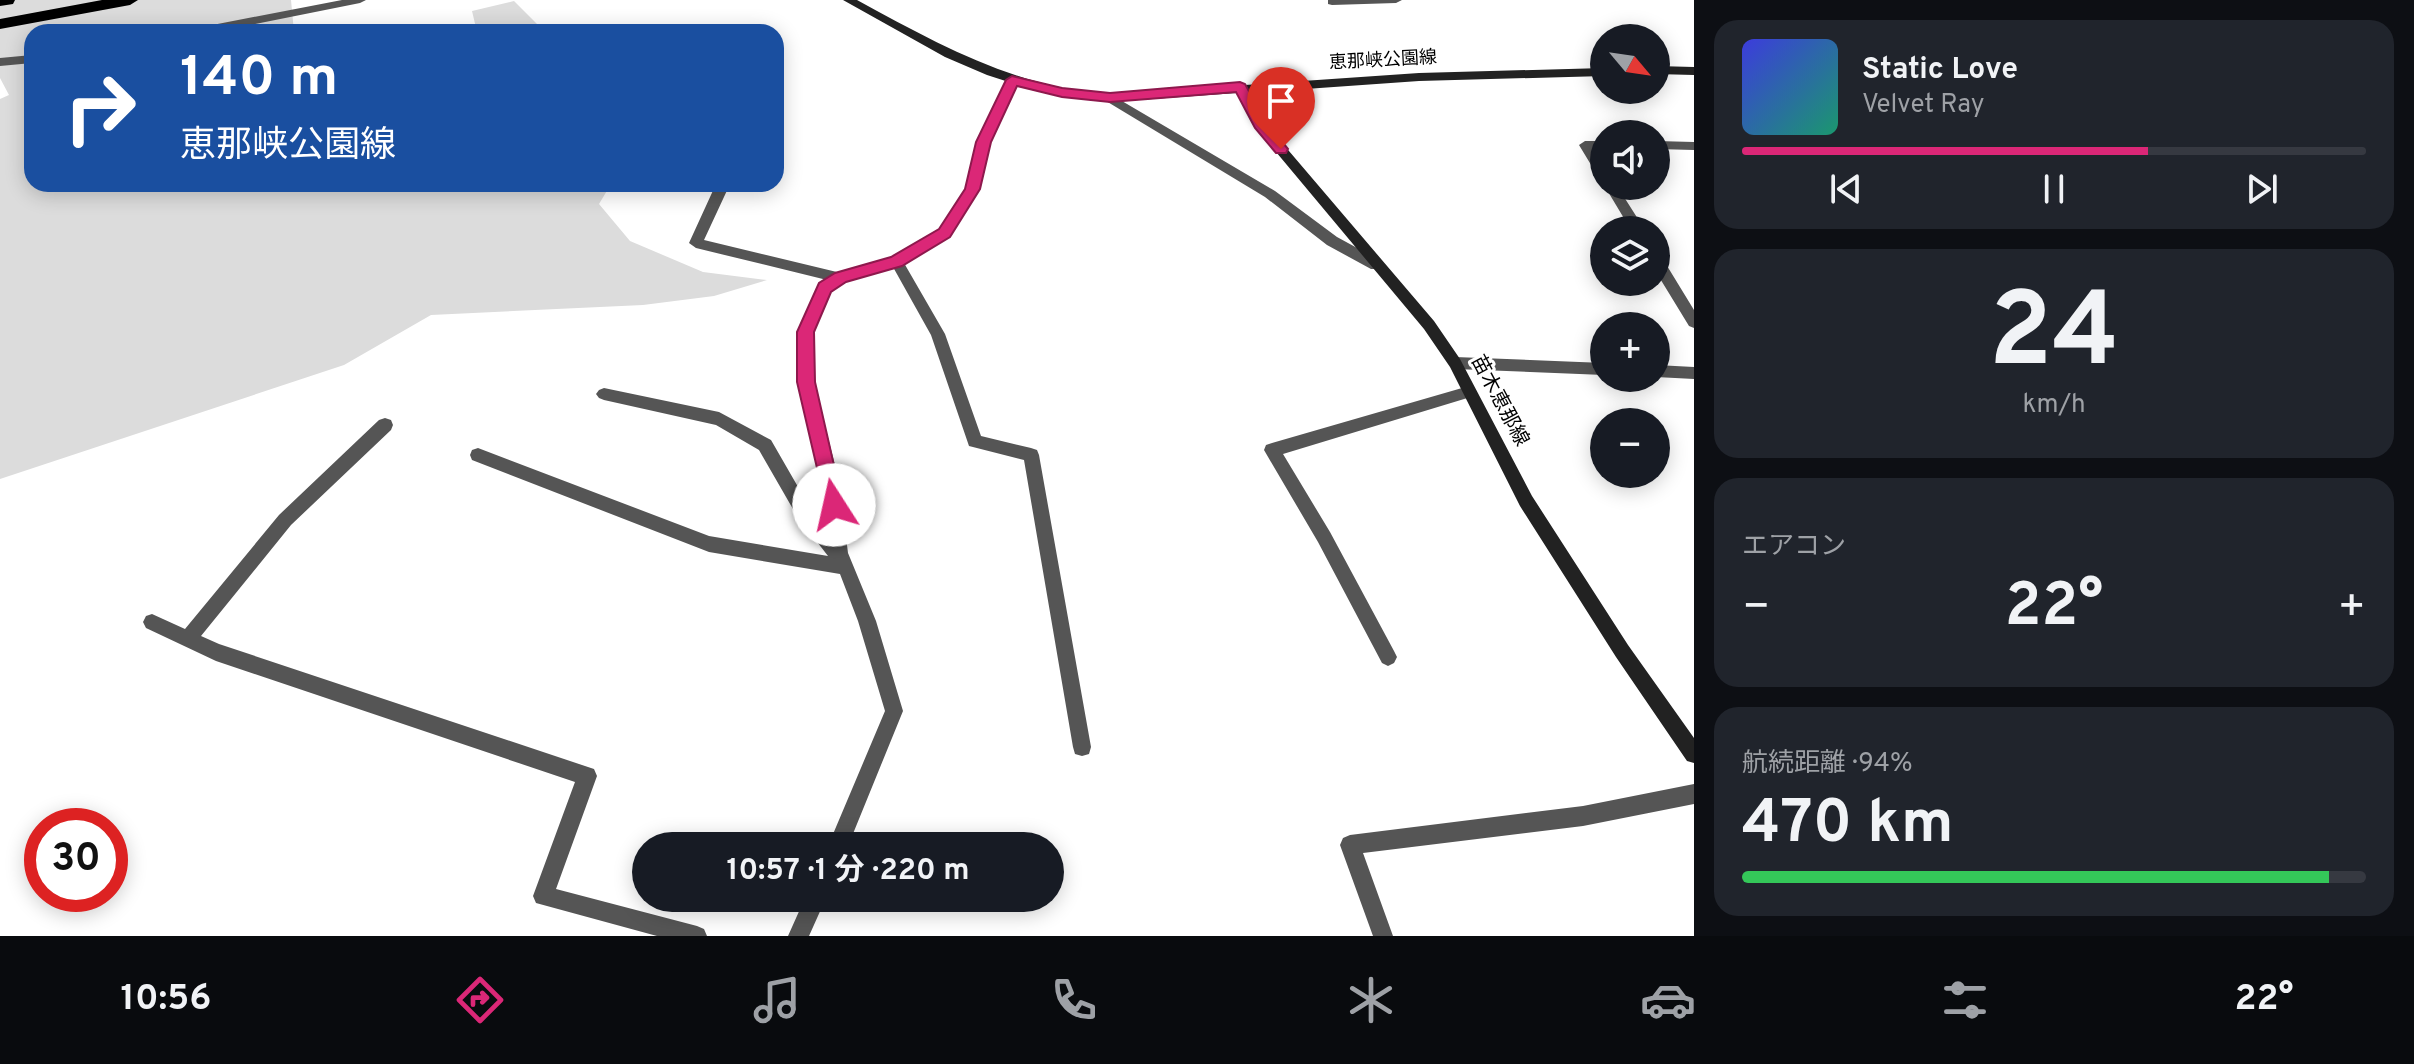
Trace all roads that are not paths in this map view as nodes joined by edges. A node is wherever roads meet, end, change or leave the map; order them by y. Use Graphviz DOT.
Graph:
graph roads {
  1 [pos="7,0"];
  2 [pos="130,0"];
  3 [pos="360,0"];
  4 [pos="849,0"];
  5 [pos="1396,0"];
  6 [pos="0,1"];
  7 [pos="1332,2"];
  8 [pos="314,4"];
  9 [pos="0,24"];
  10 [pos="230,24"];
  11 [pos="24,60"];
  12 [pos="0,62"];
  13 [pos="1670,70"];
  14 [pos="1694,71"];
  15 [pos="1590,72"];
  16 [pos="1012,80"];
  17 [pos="1240,87"];
  18 [pos="1110,98"];
  19 [pos="1670,145"];
  20 [pos="1694,146"];
  21 [pos="719,192"];
  22 [pos="896,261"];
  23 [pos="1376,265"];
  24 [pos="841,278"];
  25 [pos="1670,283"];
  26 [pos="1694,322"];
  27 [pos="1455,363"];
  28 [pos="1590,368"];
  29 [pos="1670,372"];
  30 [pos="1694,373"];
  31 [pos="1469,392"];
  32 [pos="604,394"];
  33 [pos="385,425"];
  34 [pos="478,455"];
  35 [pos="846,567"];
  36 [pos="152,622"];
  37 [pos="188,639"];
  38 [pos="1388,657"];
  39 [pos="1082,747"];
  40 [pos="1694,754"];
  41 [pos="1694,794"];
  42 [pos="844,832"];
  43 [pos="809,912"];
  44 [pos="697,936"];
  45 [pos="798,936"];
  46 [pos="1383,936"];
  1 -- 6 [label="highway"];
  2 -- 9 [label="highway"];
  3 -- 8 [label="street"];
  4 -- 16 [label="main road, 恵那峡公園線"];
  5 -- 7 [label="street"];
  8 -- 10 [label="street"];
  11 -- 12 [label="street"];
  13 -- 14 [label="main road"];
  15 -- 17 [label="main road, 恵那峡公園線"];
  16 -- 18 [label="main road, 恵那峡公園線"];
  16 -- 22 [label="street"];
  17 -- 18 [label="main road, 恵那峡公園線"];
  17 -- 23 [label="main road, 苗木恵那線"];
  18 -- 23 [label="street"];
  19 -- 20 [label="street"];
  21 -- 24 [label="street"];
  22 -- 24 [label="street"];
  22 -- 39 [label="street"];
  23 -- 27 [label="main road, 苗木恵那線"];
  24 -- 35 [label="street"];
  25 -- 26 [label="street"];
  27 -- 28 [label="street"];
  27 -- 31 [label="main road, 苗木恵那線"];
  29 -- 30 [label="street"];
  31 -- 38 [label="street"];
  31 -- 40 [label="main road, 苗木恵那線"];
  32 -- 35 [label="street"];
  33 -- 37 [label="street"];
  34 -- 35 [label="street"];
  35 -- 42 [label="street"];
  36 -- 37 [label="street"];
  37 -- 44 [label="street"];
  41 -- 46 [label="street"];
  43 -- 45 [label="street"];
}
